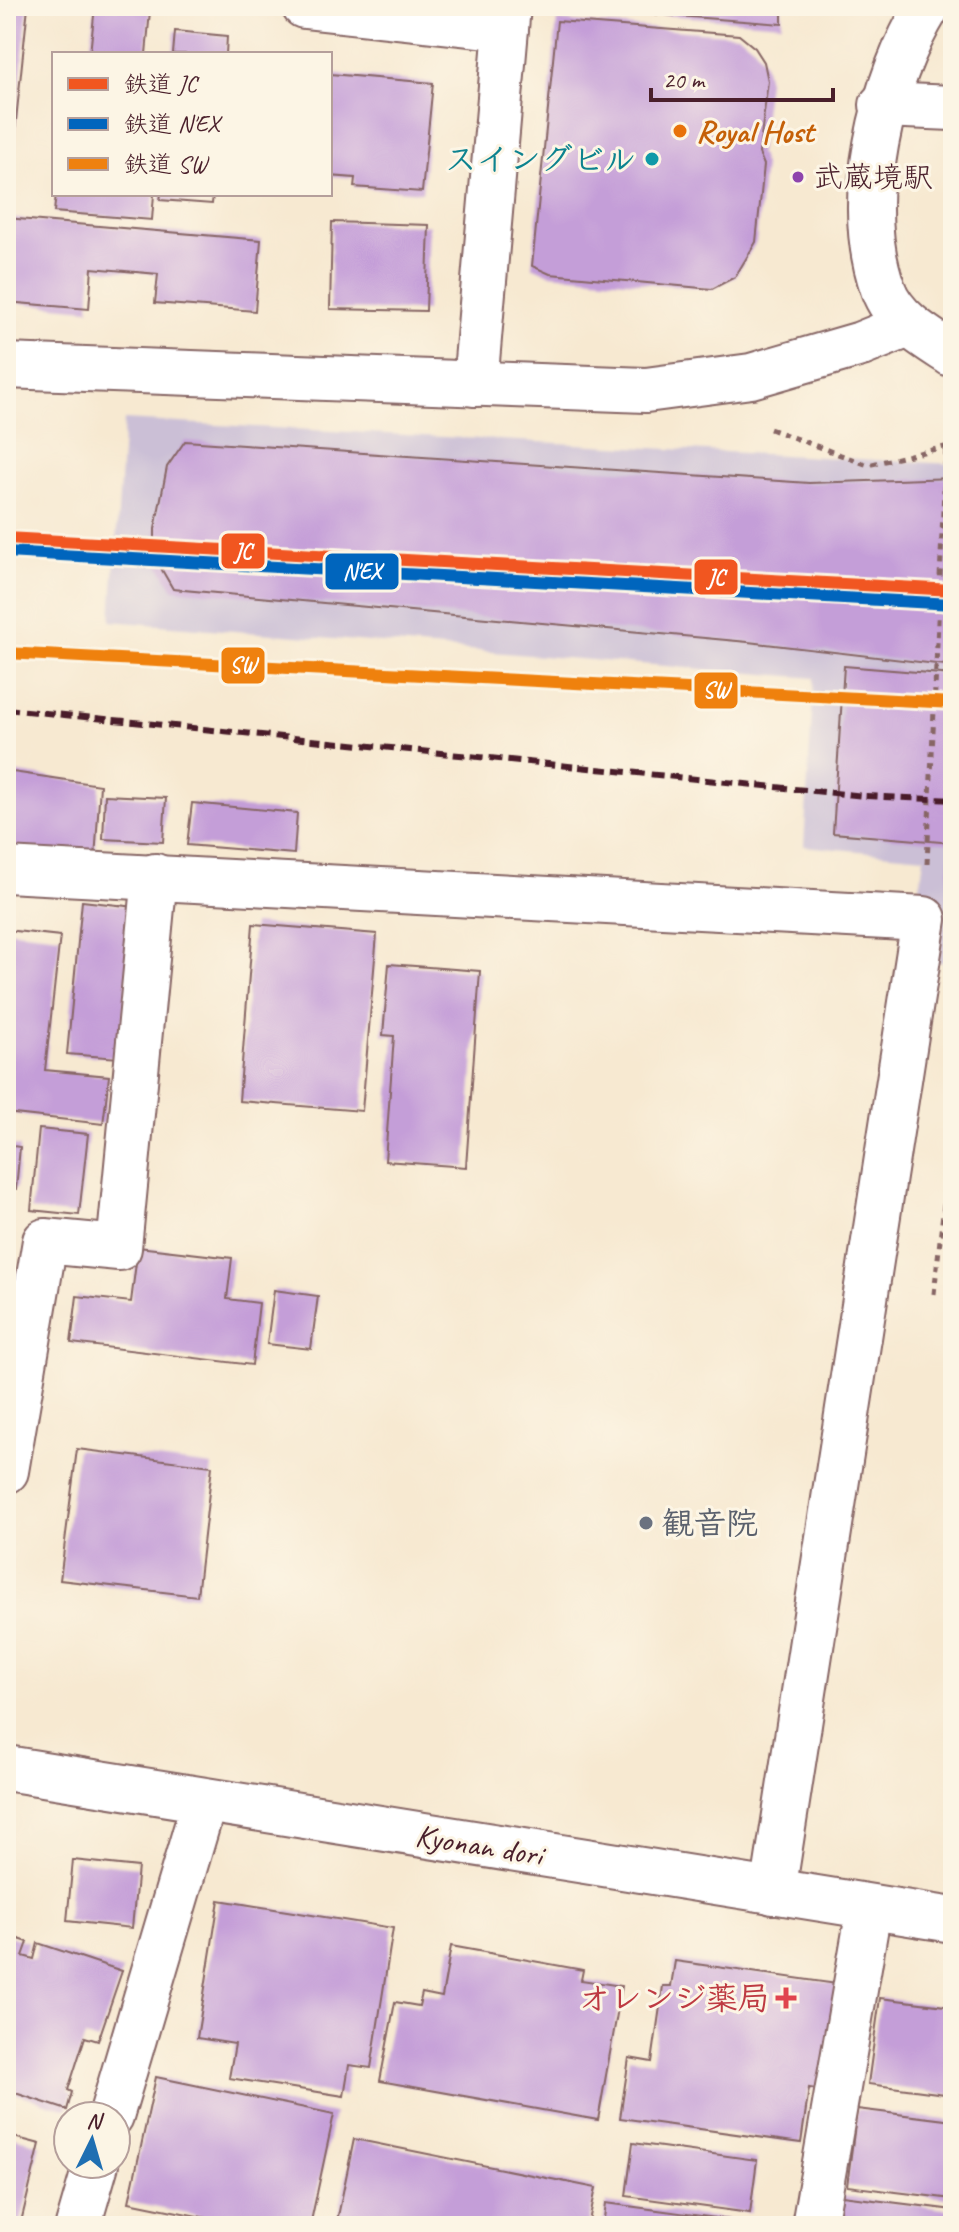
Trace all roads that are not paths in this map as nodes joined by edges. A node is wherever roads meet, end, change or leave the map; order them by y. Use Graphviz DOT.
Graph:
graph roads {
  1 [pos="304,6"];
  2 [pos="928,6"];
  3 [pos="507,17"];
  4 [pos="882,105"];
  5 [pos="953,108"];
  6 [pos="908,325"];
  7 [pos="953,355"];
  8 [pos="6,366"];
  9 [pos="475,384"];
  10 [pos="6,870"];
  11 [pos="155,876"];
  12 [pos="6,1471"];
  13 [pos="6,1768"];
  14 [pos="204,1802"];
  15 [pos="773,1892"];
  16 [pos="869,1909"];
  17 [pos="953,1920"];
  18 [pos="116,2100"];
  19 [pos="91,2180"];
  20 [pos="78,2226"];
  21 [pos="814,2226"];
  1 -- 3 [label="street"];
  2 -- 4 [label="street"];
  3 -- 9 [label="street"];
  4 -- 5 [label="street"];
  4 -- 6 [label="street"];
  6 -- 7 [label="street"];
  6 -- 9 [label="street"];
  8 -- 9 [label="street"];
  10 -- 11 [label="street"];
  11 -- 12 [label="street"];
  11 -- 15 [label="street"];
  13 -- 14 [label="street, Kyonan dori"];
  14 -- 15 [label="street, Kyonan dori"];
  14 -- 18 [label="street"];
  15 -- 16 [label="street, Kyonan dori"];
  16 -- 17 [label="street, Kyonan dori"];
  16 -- 21 [label="street"];
  19 -- 20 [label="street"];
}
